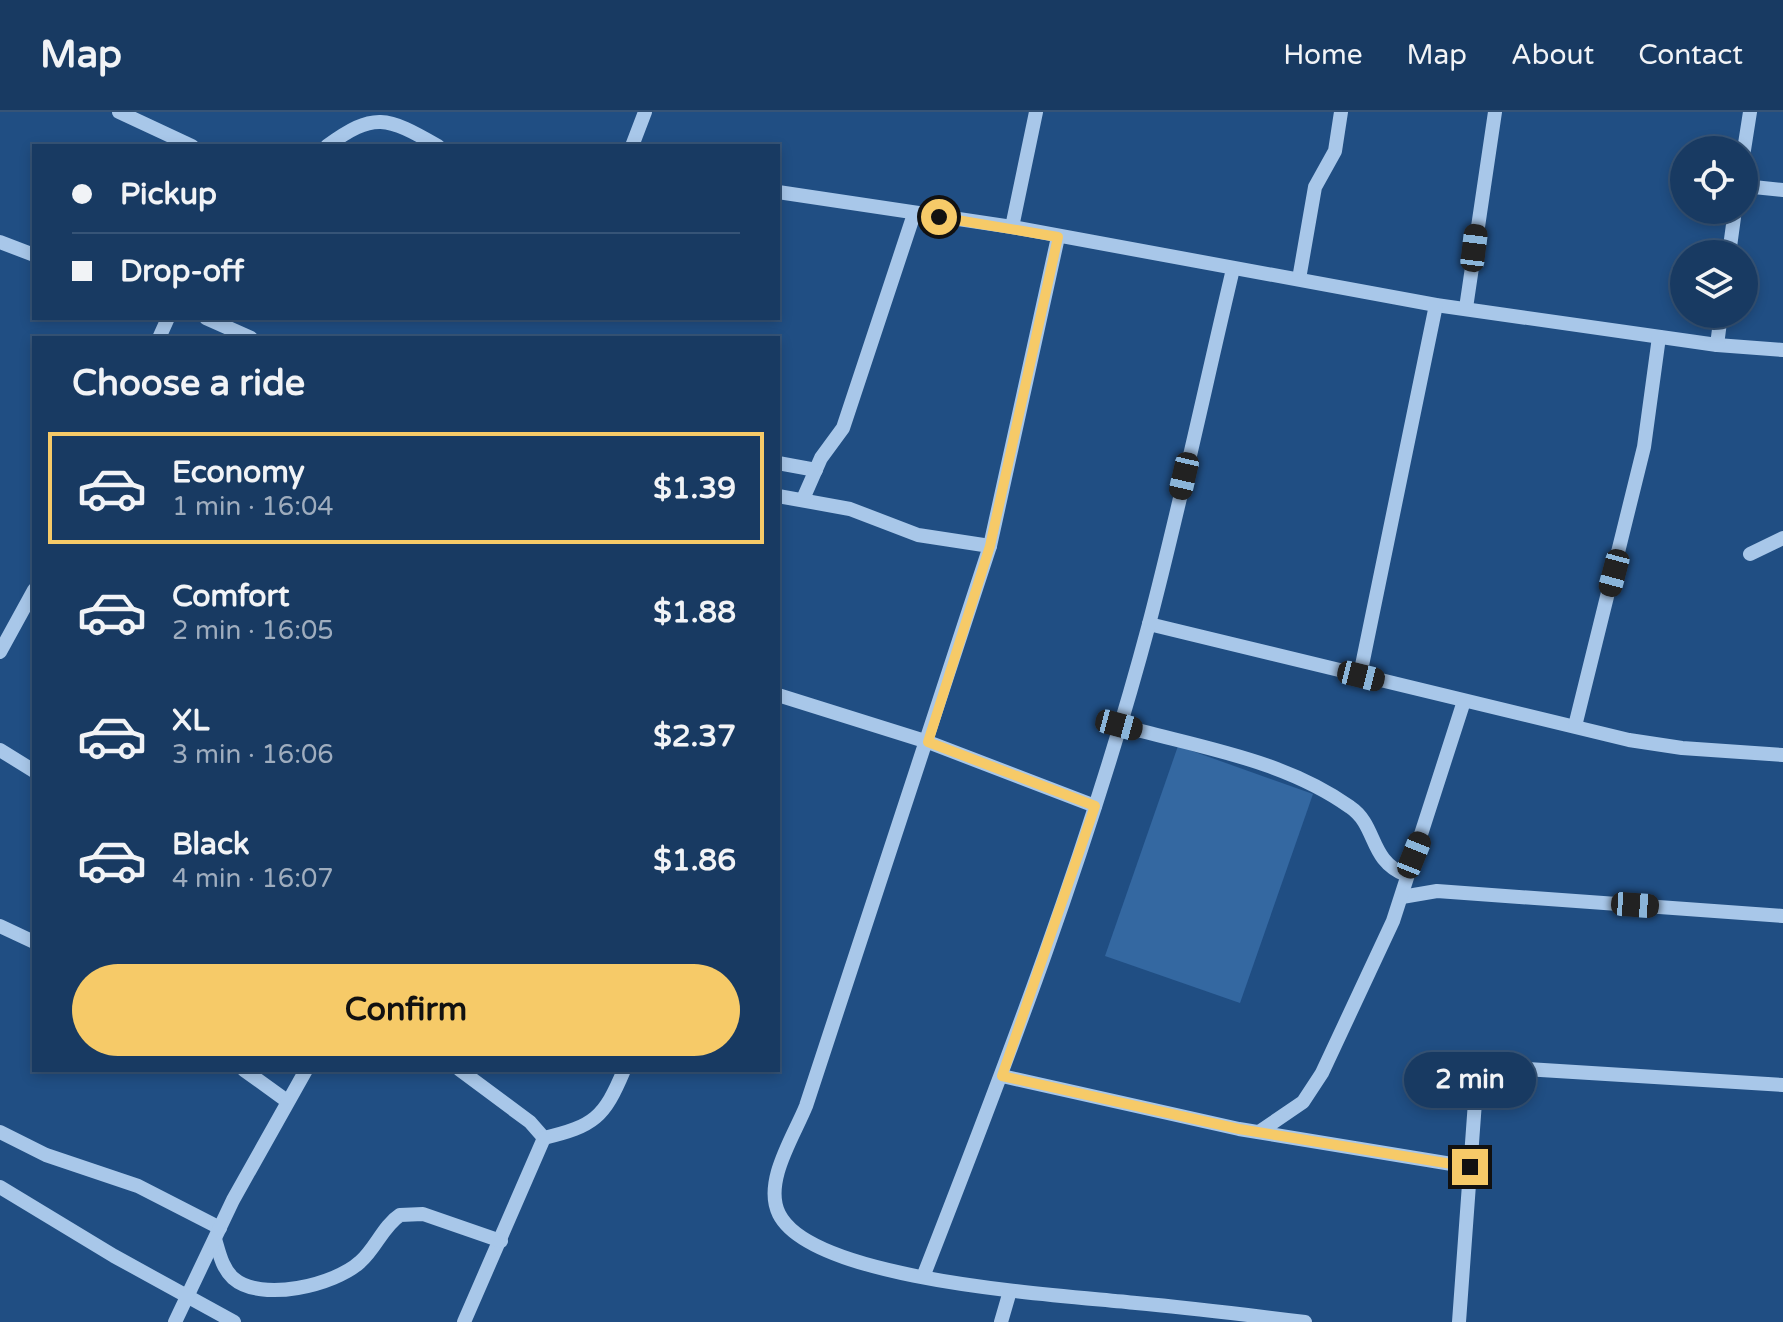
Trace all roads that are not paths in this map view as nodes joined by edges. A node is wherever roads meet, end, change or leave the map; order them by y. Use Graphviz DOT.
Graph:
graph roads {
  1 [pos="119,112"];
  2 [pos="645,112"];
  3 [pos="1036,112"];
  4 [pos="1341,112"];
  5 [pos="1495,112"];
  6 [pos="1750,112"];
  7 [pos="354,117"];
  8 [pos="1746,136"];
  9 [pos="188,144"];
  10 [pos="329,144"];
  11 [pos="434,144"];
  12 [pos="633,144"];
  13 [pos="1758,187"];
  14 [pos="1783,190"];
  15 [pos="780,192"];
  16 [pos="914,214"];
  17 [pos="1012,227"];
  18 [pos="1058,237"];
  19 [pos="0,242"];
  20 [pos="32,254"];
  21 [pos="1233,269"];
  22 [pos="1299,279"];
  23 [pos="1436,305"];
  24 [pos="1466,308"];
  25 [pos="210,320"];
  26 [pos="1719,328"];
  27 [pos="246,336"];
  28 [pos="1659,337"];
  29 [pos="1717,345"];
  30 [pos="1783,350"];
  31 [pos="780,463"];
  32 [pos="816,470"];
  33 [pos="780,496"];
  34 [pos="803,499"];
  35 [pos="1783,538"];
  36 [pos="990,546"];
  37 [pos="1750,554"];
  38 [pos="32,594"];
  39 [pos="1149,624"];
  40 [pos="0,652"];
  41 [pos="1360,675"];
  42 [pos="780,696"];
  43 [pos="1464,701"];
  44 [pos="1119,725"];
  45 [pos="1575,726"];
  46 [pos="928,742"];
  47 [pos="0,750"];
  48 [pos="1783,755"];
  49 [pos="32,770"];
  50 [pos="1095,806"];
  51 [pos="1406,875"];
  52 [pos="1402,897"];
  53 [pos="1783,916"];
  54 [pos="0,926"];
  55 [pos="32,941"];
  56 [pos="247,1072"];
  57 [pos="305,1072"];
  58 [pos="463,1072"];
  59 [pos="623,1072"];
  60 [pos="1002,1076"];
  61 [pos="1783,1085"];
  62 [pos="287,1101"];
  63 [pos="0,1132"];
  64 [pos="1259,1132"];
  65 [pos="544,1138"];
  66 [pos="1470,1167"];
  67 [pos="0,1187"];
  68 [pos="217,1234"];
  69 [pos="501,1241"];
  70 [pos="923,1277"];
  71 [pos="1010,1291"];
  72 [pos="189,1298"];
  73 [pos="175,1322"];
  74 [pos="234,1322"];
  75 [pos="464,1322"];
  76 [pos="1001,1322"];
  77 [pos="1305,1322"];
  78 [pos="1459,1322"];
  1 -- 9 [label="street"];
  2 -- 12 [label="street"];
  3 -- 17 [label="street"];
  4 -- 22 [label="street"];
  5 -- 24 [label="street"];
  6 -- 8 [label="street"];
  7 -- 10 [label="street"];
  7 -- 11 [label="street"];
  13 -- 14 [label="street"];
  15 -- 16 [label="street"];
  16 -- 17 [label="street"];
  16 -- 32 [label="street"];
  17 -- 18 [label="street"];
  18 -- 21 [label="street"];
  18 -- 36 [label="street"];
  19 -- 20 [label="street"];
  21 -- 22 [label="street"];
  21 -- 39 [label="street"];
  22 -- 23 [label="street"];
  23 -- 24 [label="street"];
  23 -- 41 [label="street"];
  24 -- 28 [label="street"];
  25 -- 27 [label="street"];
  26 -- 29 [label="street"];
  28 -- 29 [label="street"];
  28 -- 45 [label="street"];
  29 -- 30 [label="street"];
  31 -- 32 [label="street"];
  32 -- 34 [label="street"];
  33 -- 34 [label="street"];
  34 -- 36 [label="street"];
  35 -- 37 [label="street"];
  36 -- 46 [label="street"];
  38 -- 40 [label="street"];
  39 -- 41 [label="street"];
  39 -- 44 [label="street"];
  41 -- 43 [label="street"];
  42 -- 46 [label="street"];
  43 -- 45 [label="street"];
  43 -- 51 [label="street"];
  44 -- 50 [label="street"];
  44 -- 51 [label="street"];
  45 -- 48 [label="street"];
  46 -- 50 [label="street"];
  46 -- 70 [label="street"];
  47 -- 49 [label="street"];
  50 -- 60 [label="street"];
  51 -- 52 [label="street"];
  52 -- 53 [label="street"];
  52 -- 64 [label="street"];
  54 -- 55 [label="street"];
  56 -- 62 [label="street"];
  57 -- 62 [label="street"];
  58 -- 65 [label="street"];
  59 -- 65 [label="street"];
  60 -- 64 [label="street"];
  60 -- 70 [label="street"];
  61 -- 66 [label="street"];
  62 -- 68 [label="street"];
  63 -- 68 [label="street"];
  64 -- 66 [label="street"];
  65 -- 69 [label="street"];
  66 -- 78 [label="street"];
  67 -- 72 [label="street"];
  68 -- 69 [label="street"];
  68 -- 72 [label="street"];
  69 -- 75 [label="street"];
  70 -- 71 [label="street"];
  71 -- 76 [label="street"];
  71 -- 77 [label="street"];
  72 -- 73 [label="street"];
  72 -- 74 [label="street"];
}
